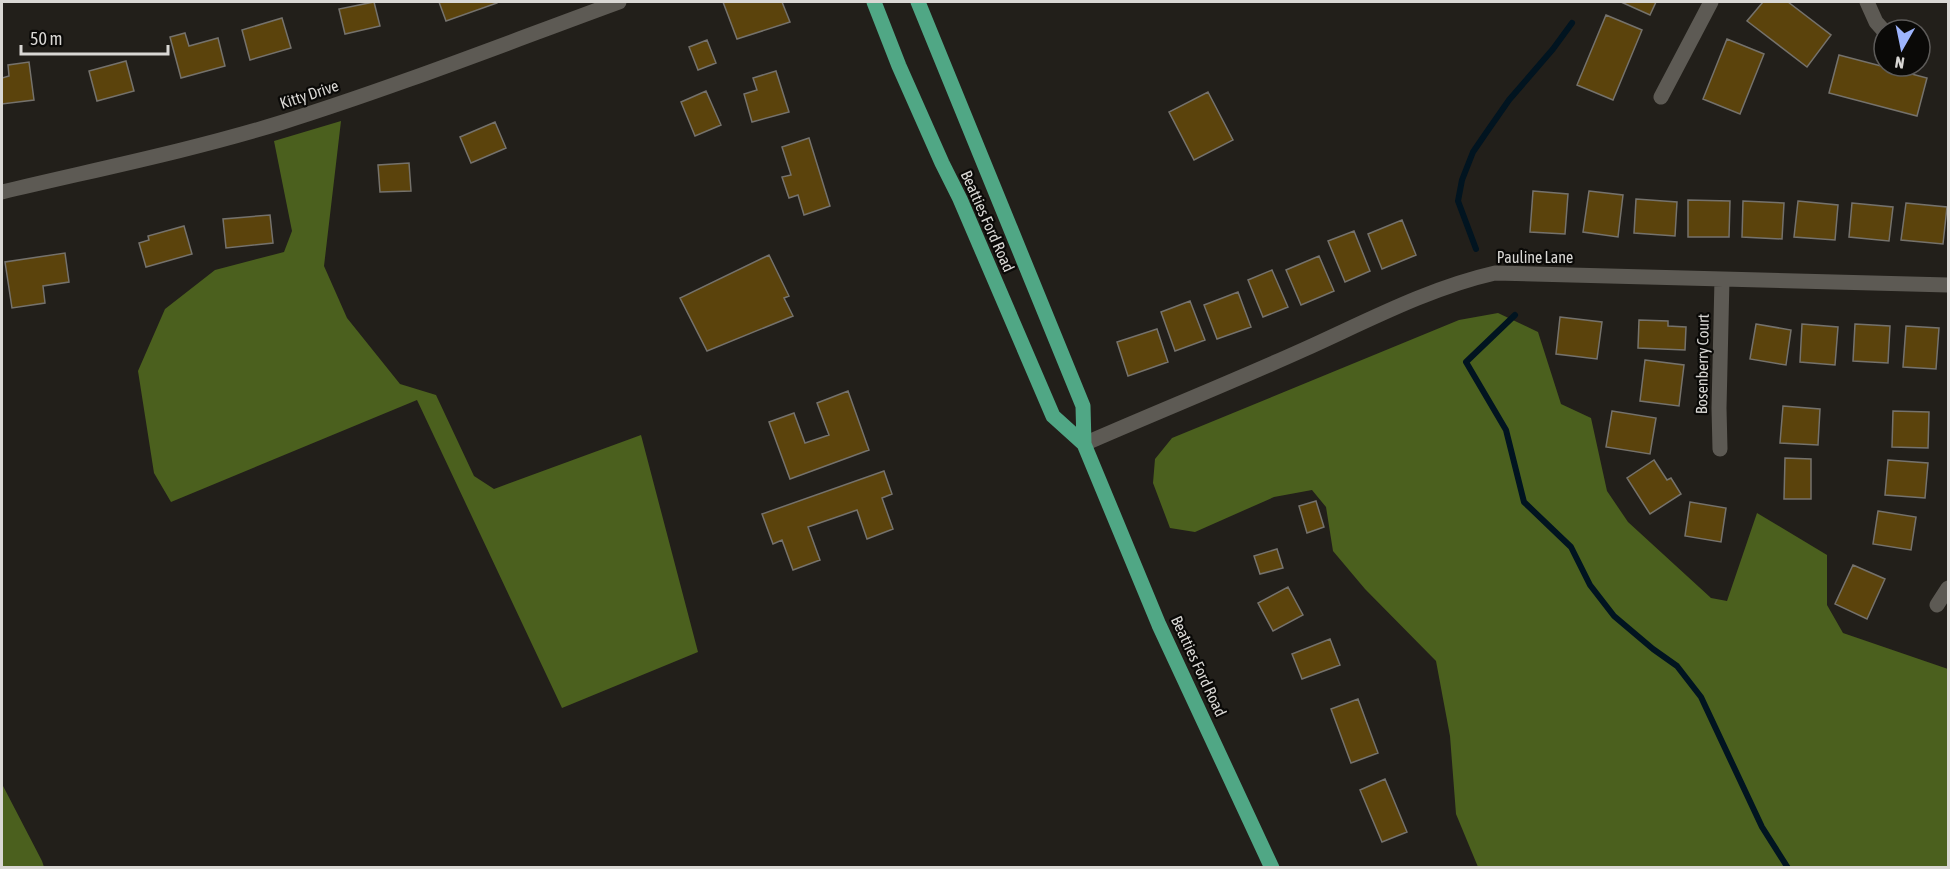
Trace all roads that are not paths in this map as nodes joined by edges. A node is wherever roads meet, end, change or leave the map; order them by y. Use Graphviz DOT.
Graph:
graph roads {
  1 [pos="619,2"];
  2 [pos="874,2"];
  3 [pos="918,2"];
  4 [pos="1711,2"];
  5 [pos="1868,2"];
  6 [pos="1874,18"];
  7 [pos="1661,97"];
  8 [pos="2,192"];
  9 [pos="1722,279"];
  10 [pos="1948,285"];
  11 [pos="1084,444"];
  12 [pos="1720,449"];
  13 [pos="1948,588"];
  14 [pos="1937,605"];
  15 [pos="1272,867"];
  1 -- 8 [label="street, Kitty Drive"];
  2 -- 11 [label="main road, Beatties Ford Road"];
  3 -- 11 [label="main road, Beatties Ford Road"];
  4 -- 7 [label="street"];
  5 -- 6 [label="street"];
  9 -- 10 [label="street, Pauline Lane"];
  9 -- 11 [label="street, Pauline Lane"];
  9 -- 12 [label="street, Bosenberry Court"];
  11 -- 15 [label="main road, Beatties Ford Road"];
  13 -- 14 [label="street"];
}
